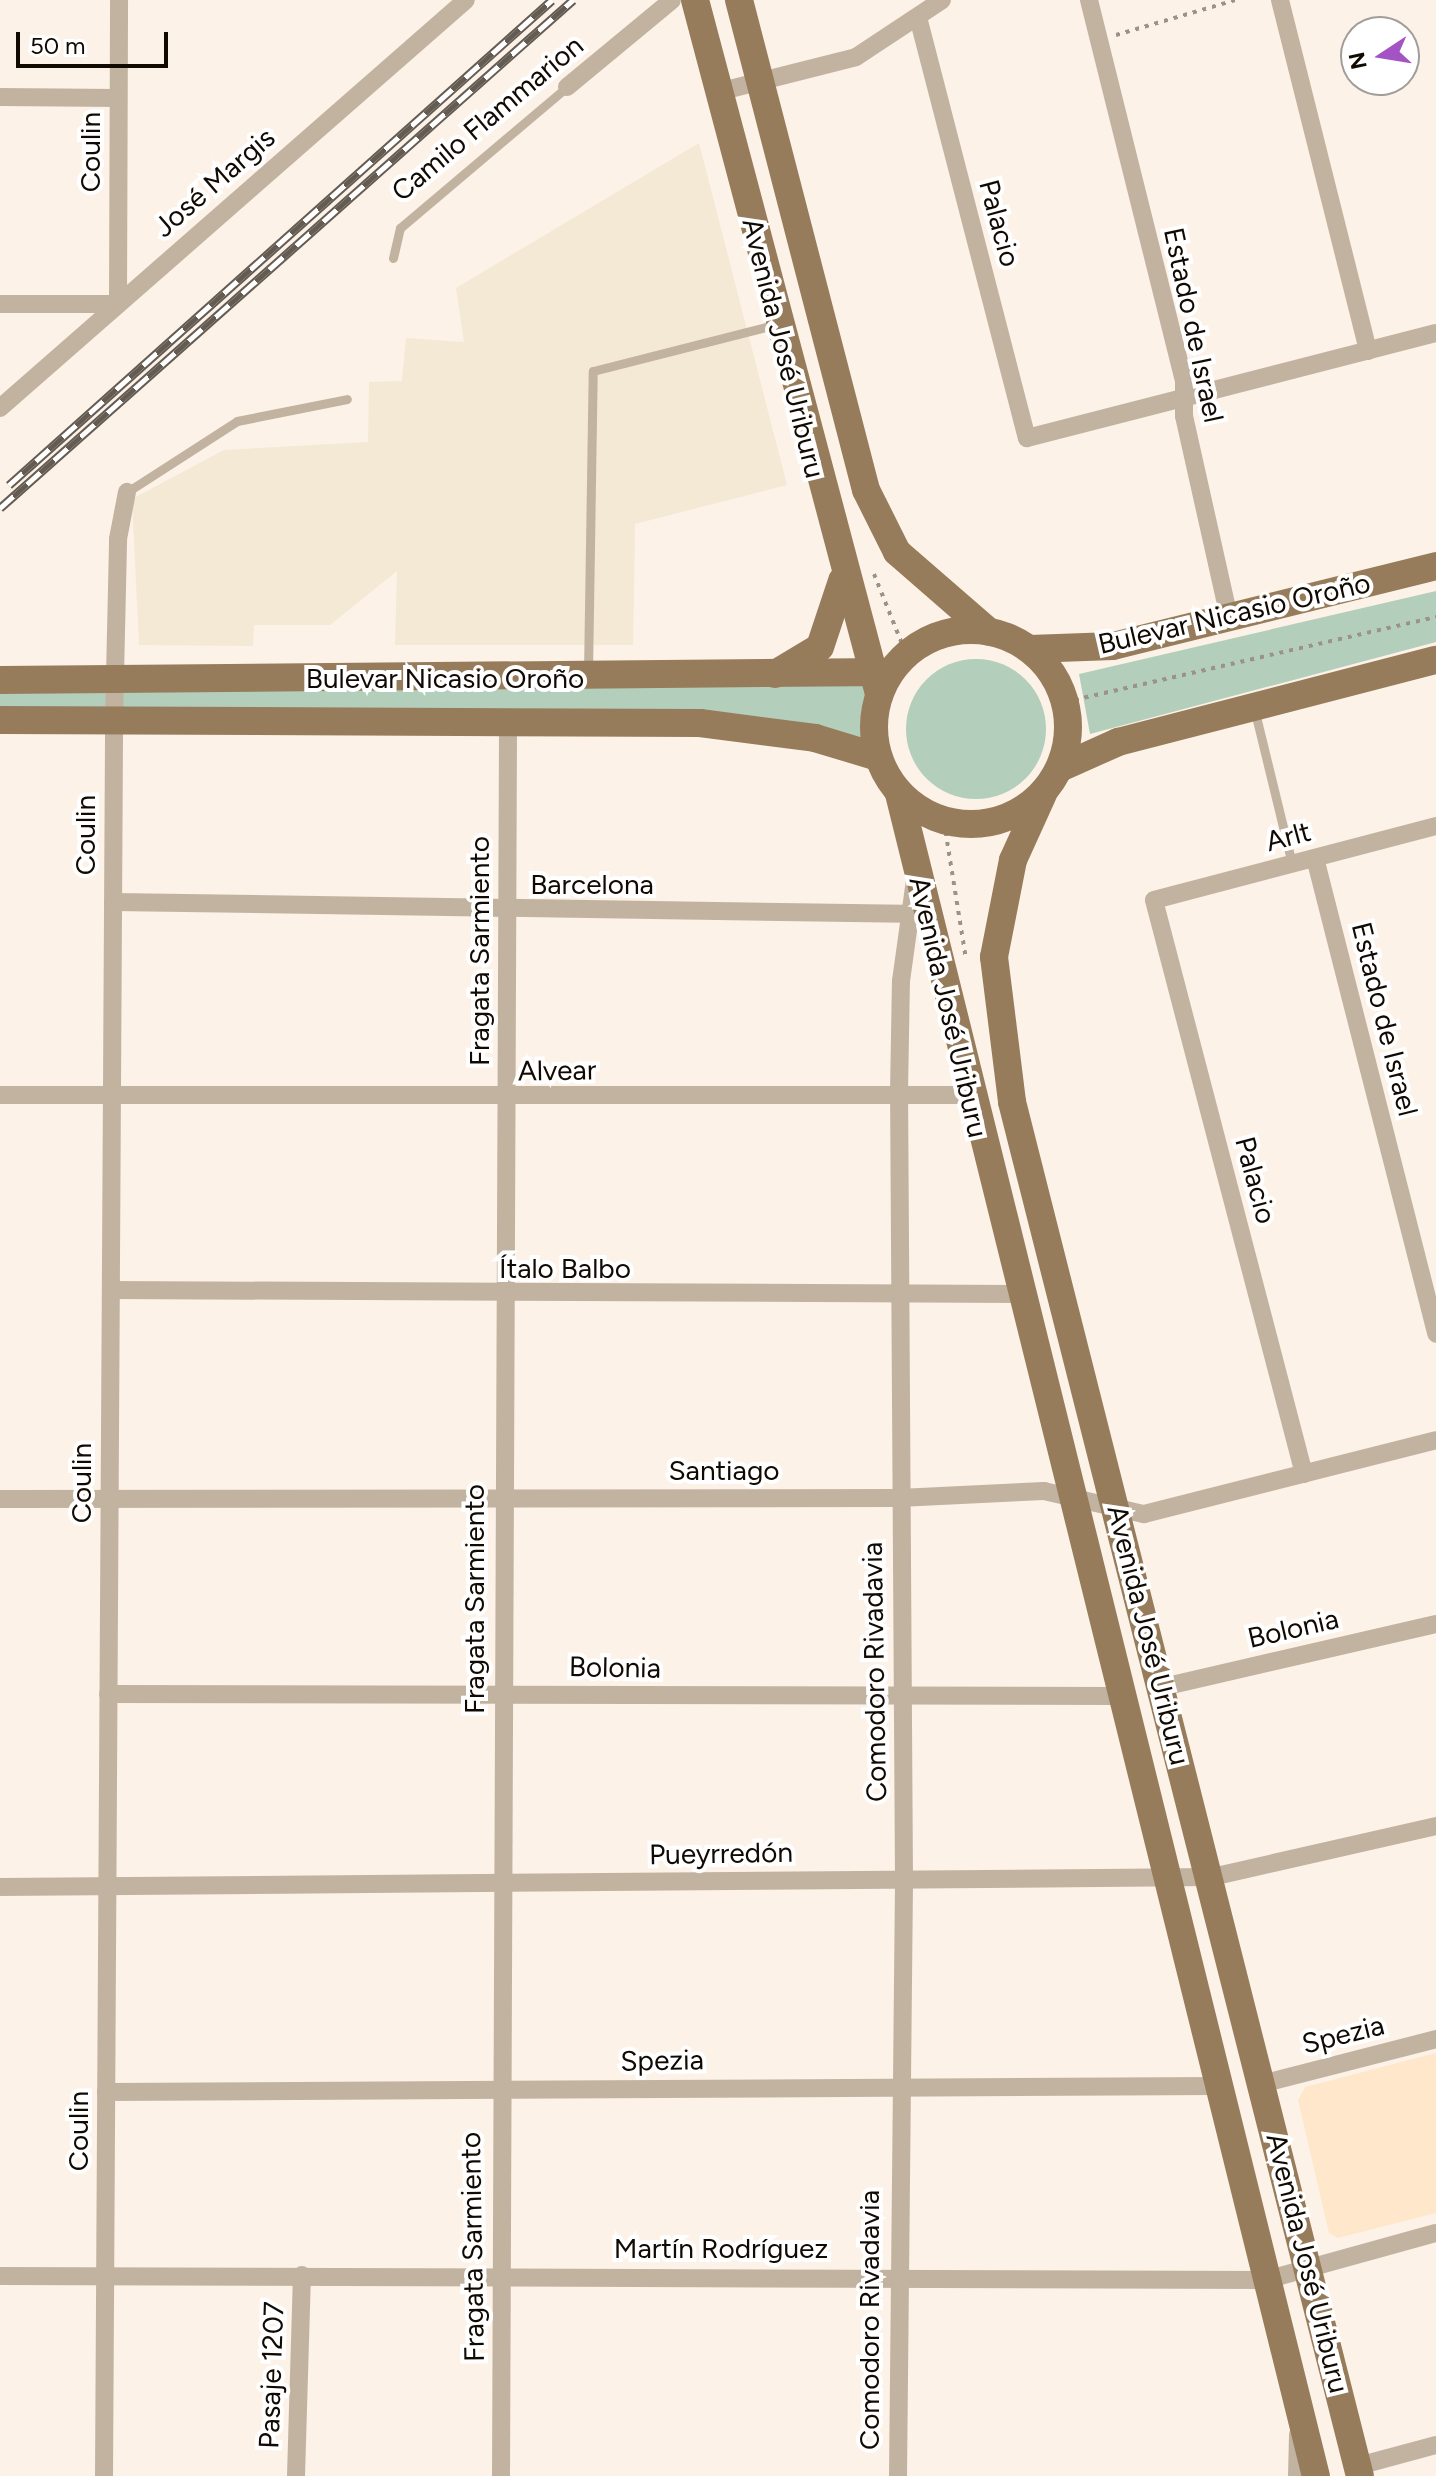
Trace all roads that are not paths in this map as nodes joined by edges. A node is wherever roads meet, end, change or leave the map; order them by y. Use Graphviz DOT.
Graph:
graph roads {
  1 [pos="119,0"];
  2 [pos="466,0"];
  3 [pos="672,0"];
  4 [pos="695,0"];
  5 [pos="739,0"];
  6 [pos="942,0"];
  7 [pos="1089,0"];
  8 [pos="1280,0"];
  9 [pos="919,21"];
  10 [pos="759,81"];
  11 [pos="567,87"];
  12 [pos="718,92"];
  13 [pos="0,97"];
  14 [pos="118,98"];
  15 [pos="393,258"];
  16 [pos="0,304"];
  17 [pos="118,304"];
  18 [pos="778,324"];
  19 [pos="1436,333"];
  20 [pos="1368,351"];
  21 [pos="1184,398"];
  22 [pos="347,399"];
  23 [pos="0,408"];
  24 [pos="127,492"];
  25 [pos="1436,566"];
  26 [pos="842,576"];
  27 [pos="1229,617"];
  28 [pos="988,631"];
  29 [pos="1030,649"];
  30 [pos="1436,660"];
  31 [pos="771,676"];
  32 [pos="588,678"];
  33 [pos="115,679"];
  34 [pos="0,680"];
  35 [pos="880,680"];
  36 [pos="1253,704"];
  37 [pos="0,720"];
  38 [pos="114,720"];
  39 [pos="508,722"];
  40 [pos="878,757"];
  41 [pos="1060,768"];
  42 [pos="899,794"];
  43 [pos="1043,794"];
  44 [pos="1436,826"];
  45 [pos="1315,858"];
  46 [pos="1292,864"];
  47 [pos="1154,900"];
  48 [pos="113,902"];
  49 [pos="509,912"];
  50 [pos="919,914"];
  51 [pos="112,1093"];
  52 [pos="899,1093"];
  53 [pos="0,1095"];
  54 [pos="970,1095"];
  55 [pos="506,1098"];
  56 [pos="111,1290"];
  57 [pos="1019,1294"];
  58 [pos="900,1295"];
  59 [pos="502,1296"];
  60 [pos="1436,1334"];
  61 [pos="1436,1440"];
  62 [pos="1304,1474"];
  63 [pos="899,1498"];
  64 [pos="0,1499"];
  65 [pos="502,1499"];
  66 [pos="1070,1499"];
  67 [pos="109,1502"];
  68 [pos="1116,1508"];
  69 [pos="1436,1624"];
  70 [pos="1163,1687"];
  71 [pos="502,1693"];
  72 [pos="108,1694"];
  73 [pos="1120,1696"];
  74 [pos="904,1700"];
  75 [pos="1436,1826"];
  76 [pos="1164,1874"];
  77 [pos="1212,1877"];
  78 [pos="904,1879"];
  79 [pos="501,1883"];
  80 [pos="0,1887"];
  81 [pos="107,1887"];
  82 [pos="1436,2039"];
  83 [pos="1265,2083"];
  84 [pos="898,2086"];
  85 [pos="1217,2086"];
  86 [pos="498,2090"];
  87 [pos="106,2092"];
  88 [pos="1436,2233"];
  89 [pos="1309,2268"];
  90 [pos="501,2274"];
  91 [pos="302,2275"];
  92 [pos="0,2276"];
  93 [pos="105,2276"];
  94 [pos="897,2277"];
  95 [pos="1266,2280"];
  96 [pos="1299,2411"];
  97 [pos="1436,2445"];
  98 [pos="1359,2471"];
  99 [pos="104,2476"];
  100 [pos="296,2476"];
  101 [pos="501,2476"];
  102 [pos="898,2476"];
  103 [pos="1297,2476"];
  104 [pos="1316,2476"];
  1 -- 14 [label="street, Coulin"];
  2 -- 17 [label="street, José Margis"];
  3 -- 11 [label="street, Camilo Flammarion"];
  4 -- 12 [label="main road, Avenida José Uriburu"];
  5 -- 10 [label="main road, Avenida José Uriburu"];
  6 -- 9 [label="street"];
  7 -- 21 [label="street, Estado de Israel"];
  8 -- 20 [label="street"];
  9 -- 10 [label="street"];
  9 -- 21 [label="street, Palacio"];
  10 -- 12 [label="street"];
  10 -- 28 [label="main road, Avenida José Uriburu"];
  11 -- 15 [label="lane, Camilo Flammarion"];
  12 -- 18 [label="main road, Avenida José Uriburu"];
  13 -- 14 [label="street"];
  14 -- 17 [label="street, Coulin"];
  16 -- 17 [label="street"];
  17 -- 23 [label="street, José Margis"];
  18 -- 26 [label="main road, Avenida José Uriburu"];
  18 -- 32 [label="lane"];
  19 -- 20 [label="street"];
  20 -- 21 [label="street"];
  21 -- 27 [label="street, Estado de Israel"];
  22 -- 24 [label="lane"];
  24 -- 33 [label="street, Coulin"];
  25 -- 27 [label="main road, Bulevar Nicasio Oroño"];
  26 -- 31 [label="main road"];
  26 -- 35 [label="main road, Avenida José Uriburu"];
  27 -- 29 [label="main road, Bulevar Nicasio Oroño"];
  28 -- 29 [label="main road"];
  28 -- 35 [label="main road"];
  29 -- 41 [label="main road"];
  30 -- 36 [label="main road"];
  31 -- 32 [label="main road, Bulevar Nicasio Oroño"];
  31 -- 35 [label="main road, Bulevar Nicasio Oroño"];
  32 -- 33 [label="main road, Bulevar Nicasio Oroño"];
  33 -- 34 [label="main road, Bulevar Nicasio Oroño"];
  33 -- 38 [label="street, Coulin"];
  35 -- 40 [label="main road"];
  36 -- 41 [label="main road"];
  36 -- 46 [label="lane"];
  37 -- 38 [label="main road, Bulevar Nicasio Oroño"];
  38 -- 39 [label="main road, Bulevar Nicasio Oroño"];
  38 -- 48 [label="street, Coulin"];
  39 -- 40 [label="main road, Bulevar Nicasio Oroño"];
  39 -- 49 [label="street, Fragata Sarmiento"];
  40 -- 42 [label="main road"];
  41 -- 43 [label="main road"];
  42 -- 43 [label="main road"];
  42 -- 50 [label="main road, Avenida José Uriburu"];
  43 -- 68 [label="main road, Avenida José Uriburu"];
  44 -- 45 [label="street, Arlt"];
  45 -- 46 [label="street, Arlt"];
  45 -- 60 [label="street, Estado de Israel"];
  46 -- 47 [label="street, Arlt"];
  47 -- 62 [label="street, Palacio"];
  48 -- 49 [label="street, Barcelona"];
  48 -- 51 [label="street, Coulin"];
  49 -- 50 [label="street, Barcelona"];
  49 -- 55 [label="street, Fragata Sarmiento"];
  50 -- 52 [label="street, Comodoro Rivadavia"];
  50 -- 54 [label="main road, Avenida José Uriburu"];
  51 -- 53 [label="street, Alvear"];
  51 -- 55 [label="street, Alvear"];
  51 -- 56 [label="street, Coulin"];
  52 -- 54 [label="street, Alvear"];
  52 -- 55 [label="street, Alvear"];
  52 -- 58 [label="street, Comodoro Rivadavia"];
  54 -- 57 [label="main road, Avenida José Uriburu"];
  55 -- 59 [label="street, Fragata Sarmiento"];
  56 -- 59 [label="street, Ítalo Balbo"];
  56 -- 67 [label="street, Coulin"];
  57 -- 58 [label="street, Ítalo Balbo"];
  57 -- 66 [label="main road, Avenida José Uriburu"];
  58 -- 59 [label="street, Ítalo Balbo"];
  58 -- 63 [label="street, Comodoro Rivadavia"];
  59 -- 65 [label="street, Fragata Sarmiento"];
  61 -- 62 [label="street, Santiago"];
  62 -- 68 [label="street, Santiago"];
  63 -- 65 [label="street, Santiago"];
  63 -- 66 [label="street, Santiago"];
  63 -- 74 [label="street, Comodoro Rivadavia"];
  64 -- 67 [label="street, Santiago"];
  65 -- 67 [label="street, Santiago"];
  65 -- 71 [label="street, Fragata Sarmiento"];
  66 -- 68 [label="street, Santiago"];
  66 -- 73 [label="main road, Avenida José Uriburu"];
  67 -- 72 [label="street, Coulin"];
  68 -- 70 [label="main road, Avenida José Uriburu"];
  69 -- 70 [label="street, Bolonia"];
  70 -- 77 [label="main road, Avenida José Uriburu"];
  71 -- 72 [label="street, Bolonia"];
  71 -- 74 [label="street, Bolonia"];
  71 -- 79 [label="street, Fragata Sarmiento"];
  72 -- 81 [label="street, Coulin"];
  73 -- 74 [label="street, Bolonia"];
  73 -- 76 [label="main road, Avenida José Uriburu"];
  74 -- 78 [label="street, Comodoro Rivadavia"];
  75 -- 77 [label="street, Pueyrredón"];
  76 -- 77 [label="street, Pueyrredón"];
  76 -- 78 [label="street, Pueyrredón"];
  76 -- 85 [label="main road, Avenida José Uriburu"];
  77 -- 83 [label="main road, Avenida José Uriburu"];
  78 -- 79 [label="street, Pueyrredón"];
  78 -- 84 [label="street, Comodoro Rivadavia"];
  79 -- 81 [label="street, Pueyrredón"];
  79 -- 86 [label="street, Fragata Sarmiento"];
  80 -- 81 [label="street, Pueyrredón"];
  81 -- 87 [label="street, Coulin"];
  82 -- 83 [label="street, Spezia"];
  83 -- 89 [label="main road, Avenida José Uriburu"];
  84 -- 85 [label="street, Spezia"];
  84 -- 86 [label="street, Spezia"];
  84 -- 94 [label="street, Comodoro Rivadavia"];
  85 -- 95 [label="main road, Avenida José Uriburu"];
  86 -- 87 [label="street, Spezia"];
  86 -- 90 [label="street, Fragata Sarmiento"];
  87 -- 93 [label="street, Coulin"];
  88 -- 89 [label="street, Martín Rodríguez"];
  89 -- 95 [label="street, Martín Rodríguez"];
  89 -- 98 [label="main road, Avenida José Uriburu"];
  90 -- 91 [label="street, Martín Rodríguez"];
  90 -- 94 [label="street, Martín Rodríguez"];
  90 -- 101 [label="street, Fragata Sarmiento"];
  91 -- 93 [label="street, Martín Rodríguez"];
  91 -- 100 [label="street, Pasaje 1207"];
  92 -- 93 [label="street, Martín Rodríguez"];
  93 -- 99 [label="street, Coulin"];
  94 -- 95 [label="street, Martín Rodríguez"];
  94 -- 102 [label="street, Comodoro Rivadavia"];
  95 -- 96 [label="main road, Avenida José Uriburu"];
  96 -- 103 [label="street"];
  96 -- 104 [label="main road, Avenida José Uriburu"];
  97 -- 98 [label="street"];
}
